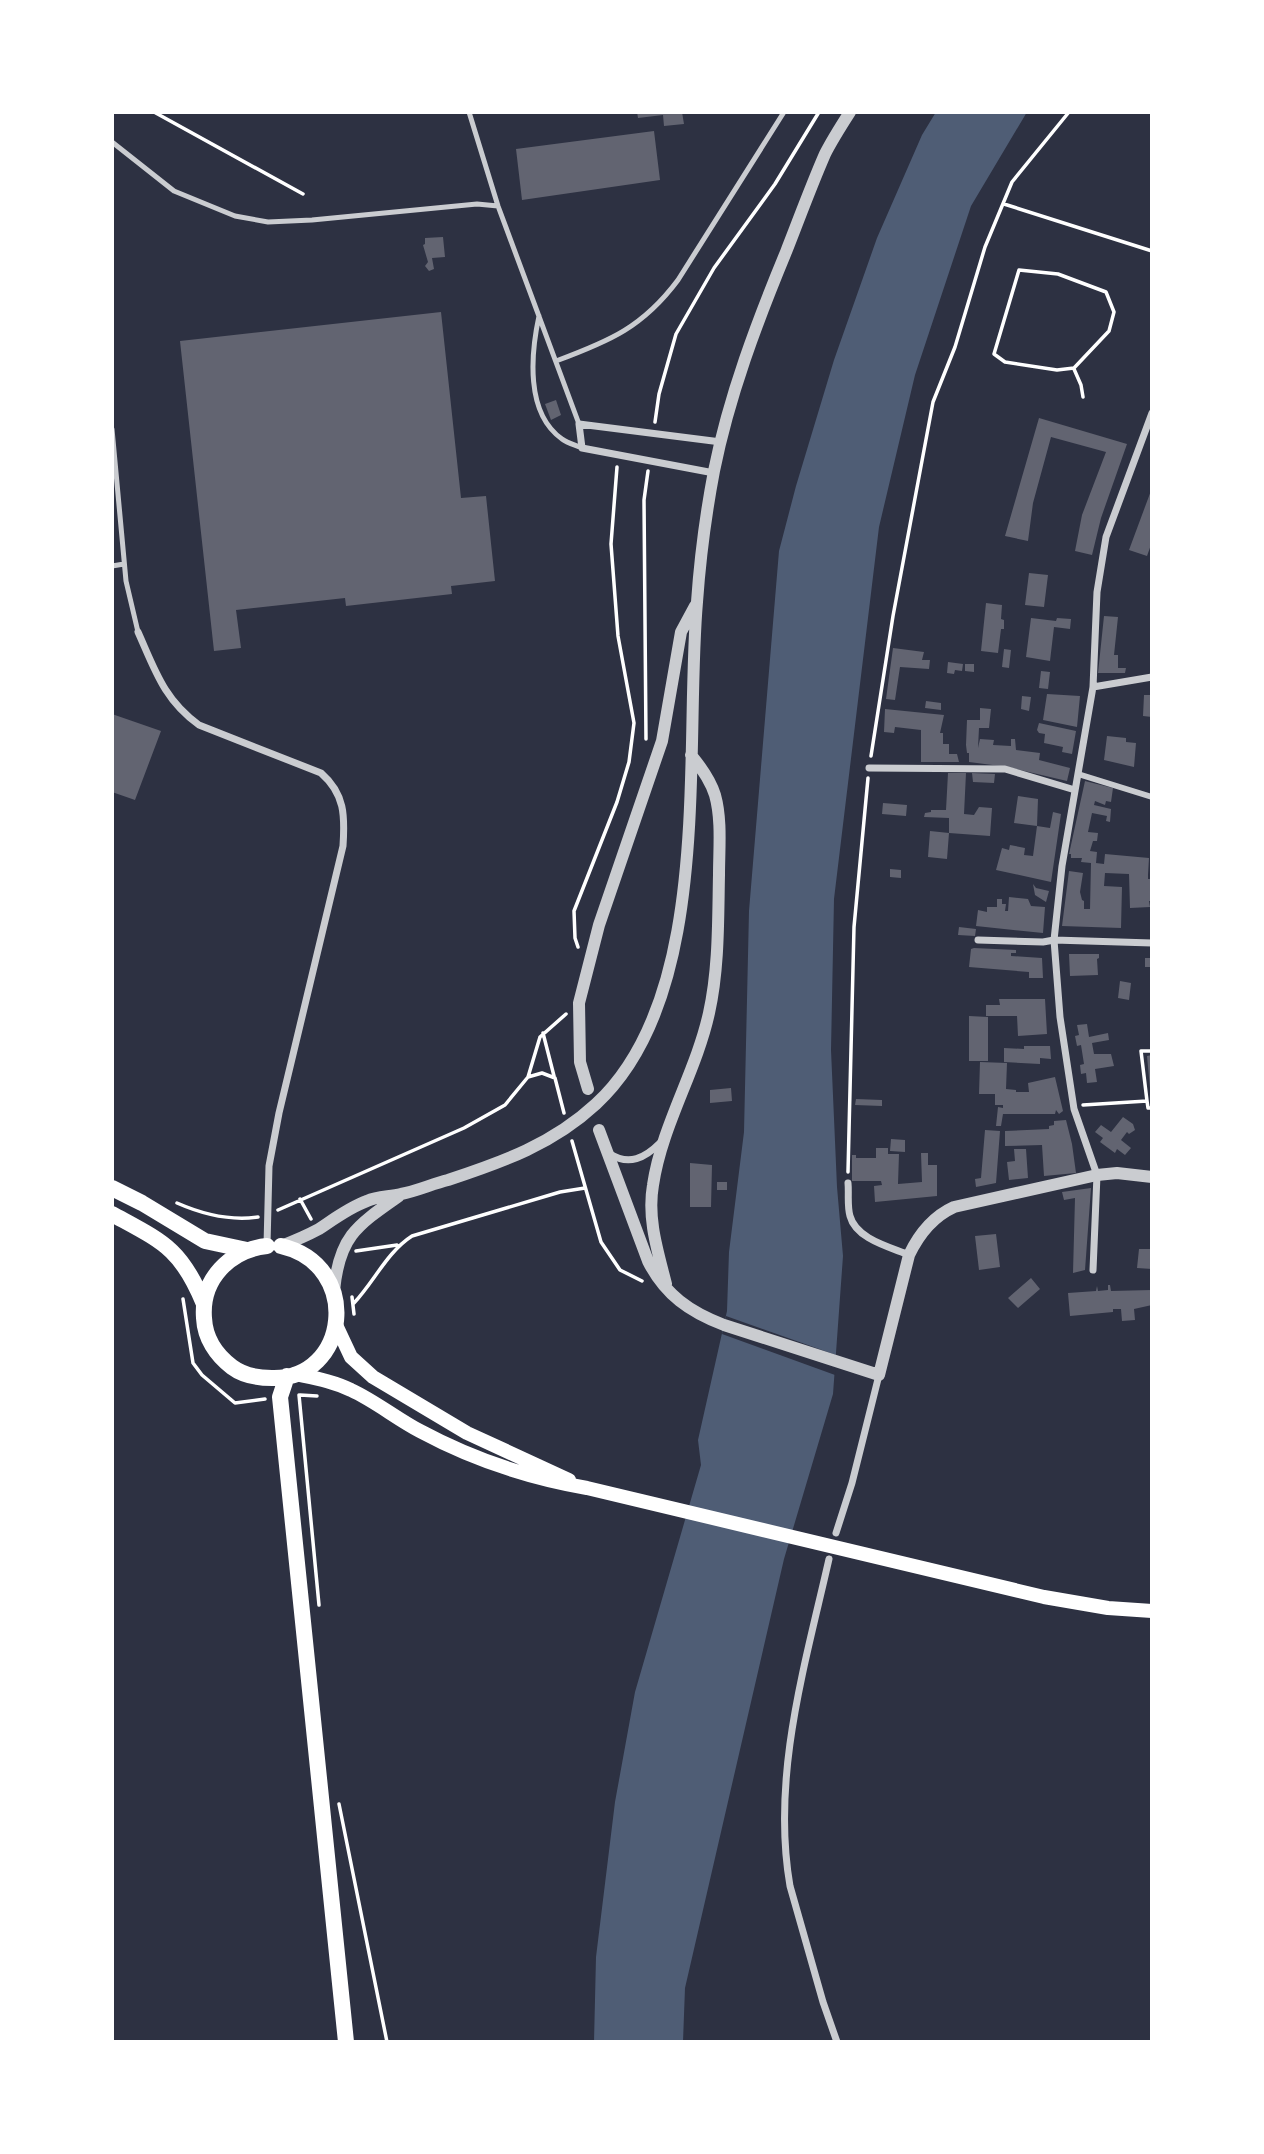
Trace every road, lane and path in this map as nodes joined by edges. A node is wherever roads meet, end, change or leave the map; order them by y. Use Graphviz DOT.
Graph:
graph roads {
  1 [pos="154,112"];
  2 [pos="469,112"];
  3 [pos="784,112"];
  4 [pos="819,112"];
  5 [pos="850,112"];
  6 [pos="1069,112"];
  7 [pos="112,142"];
  8 [pos="303,194"];
  9 [pos="1003,203"];
  10 [pos="498,206"];
  11 [pos="1152,251"];
  12 [pos="539,316"];
  13 [pos="556,361"];
  14 [pos="1074,368"];
  15 [pos="941,378"];
  16 [pos="659,394"];
  17 [pos="1083,397"];
  18 [pos="1152,413"];
  19 [pos="579,424"];
  20 [pos="112,429"];
  21 [pos="721,442"];
  22 [pos="582,447"];
  23 [pos="618,455"];
  24 [pos="714,473"];
  25 [pos="644,500"];
  26 [pos="124,565"];
  27 [pos="112,566"];
  28 [pos="696,602"];
  29 [pos="138,632"];
  30 [pos="1152,677"];
  31 [pos="1093,687"];
  32 [pos="647,743"];
  33 [pos="691,755"];
  34 [pos="869,768"];
  35 [pos="1078,774"];
  36 [pos="1075,790"];
  37 [pos="1152,797"];
  38 [pos="978,940"];
  39 [pos="1054,940"];
  40 [pos="1152,943"];
  41 [pos="579,950"];
  42 [pos="579,1003"];
  43 [pos="543,1033"];
  44 [pos="1152,1051"];
  45 [pos="555,1078"];
  46 [pos="588,1089"];
  47 [pos="1147,1101"];
  48 [pos="1074,1106"];
  49 [pos="1152,1108"];
  50 [pos="599,1130"];
  51 [pos="665,1138"];
  52 [pos="606,1151"];
  53 [pos="1097,1175"];
  54 [pos="1152,1177"];
  55 [pos="848,1183"];
  56 [pos="112,1188"];
  57 [pos="400,1195"];
  58 [pos="300,1199"];
  59 [pos="278,1210"];
  60 [pos="198,1211"];
  61 [pos="112,1214"];
  62 [pos="257,1217"];
  63 [pos="314,1223"];
  64 [pos="400,1245"];
  65 [pos="274,1246"];
  66 [pos="247,1250"];
  67 [pos="351,1251"];
  68 [pos="909,1255"];
  69 [pos="1093,1270"];
  70 [pos="334,1292"];
  71 [pos="668,1292"];
  72 [pos="182,1294"];
  73 [pos="351,1294"];
  74 [pos="354,1303"];
  75 [pos="204,1304"];
  76 [pos="354,1319"];
  77 [pos="336,1325"];
  78 [pos="291,1375"];
  79 [pos="879,1375"];
  80 [pos="269,1378"];
  81 [pos="280,1396"];
  82 [pos="320,1396"];
  83 [pos="587,1488"];
  84 [pos="836,1533"];
  85 [pos="829,1559"];
  86 [pos="1152,1611"];
  87 [pos="321,1617"];
  88 [pos="338,1797"];
  89 [pos="346,2042"];
  90 [pos="387,2042"];
  91 [pos="837,2042"];
  1 -- 8 [label="path"];
  2 -- 10 [label="lane"];
  3 -- 13 [label="lane"];
  4 -- 16 [label="path"];
  5 -- 21 [label="street"];
  6 -- 9 [label="path"];
  7 -- 10 [label="lane"];
  9 -- 11 [label="path"];
  9 -- 15 [label="path"];
  10 -- 12 [label="lane"];
  12 -- 13 [label="lane"];
  12 -- 22 [label="lane"];
  13 -- 19 [label="lane"];
  14 -- 14 [label="path"];
  14 -- 17 [label="path"];
  18 -- 31 [label="street"];
  19 -- 21 [label="street"];
  19 -- 22 [label="street"];
  20 -- 26 [label="lane"];
  21 -- 24 [label="street"];
  22 -- 23 [label="street"];
  23 -- 24 [label="street"];
  23 -- 41 [label="path"];
  24 -- 28 [label="street"];
  25 -- 32 [label="path"];
  26 -- 27 [label="lane"];
  26 -- 29 [label="lane"];
  28 -- 33 [label="street"];
  28 -- 42 [label="street"];
  29 -- 65 [label="street"];
  30 -- 31 [label="street"];
  31 -- 35 [label="street"];
  33 -- 51 [label="street"];
  33 -- 57 [label="street"];
  34 -- 36 [label="street"];
  35 -- 36 [label="street"];
  35 -- 37 [label="street"];
  36 -- 39 [label="street"];
  38 -- 39 [label="street"];
  39 -- 40 [label="street"];
  39 -- 48 [label="street"];
  42 -- 43 [label="path"];
  42 -- 46 [label="street"];
  43 -- 45 [label="path"];
  43 -- 58 [label="path"];
  44 -- 47 [label="path"];
  47 -- 48 [label="path"];
  47 -- 49 [label="path"];
  48 -- 53 [label="street"];
  50 -- 52 [label="street"];
  51 -- 52 [label="street"];
  51 -- 71 [label="street"];
  52 -- 71 [label="street"];
  53 -- 54 [label="street"];
  53 -- 68 [label="street"];
  53 -- 69 [label="street"];
  55 -- 68 [label="street"];
  56 -- 66 [label="main road"];
  57 -- 65 [label="street"];
  57 -- 70 [label="street"];
  58 -- 59 [label="path"];
  58 -- 63 [label="path"];
  60 -- 62 [label="path"];
  61 -- 75 [label="main road"];
  64 -- 67 [label="path"];
  64 -- 71 [label="path"];
  64 -- 74 [label="path"];
  65 -- 66 [label="main road"];
  65 -- 70 [label="main road"];
  66 -- 75 [label="main road"];
  68 -- 79 [label="street"];
  70 -- 77 [label="main road"];
  71 -- 79 [label="street"];
  72 -- 81 [label="path"];
  73 -- 74 [label="path"];
  74 -- 76 [label="path"];
  75 -- 80 [label="main road"];
  77 -- 78 [label="main road"];
  77 -- 83 [label="main road"];
  78 -- 80 [label="main road"];
  78 -- 81 [label="main road"];
  78 -- 83 [label="main road"];
  79 -- 84 [label="street"];
  80 -- 81 [label="main road"];
  81 -- 89 [label="main road"];
  82 -- 87 [label="path"];
  83 -- 86 [label="main road"];
  85 -- 91 [label="street"];
  88 -- 90 [label="path"];
}
